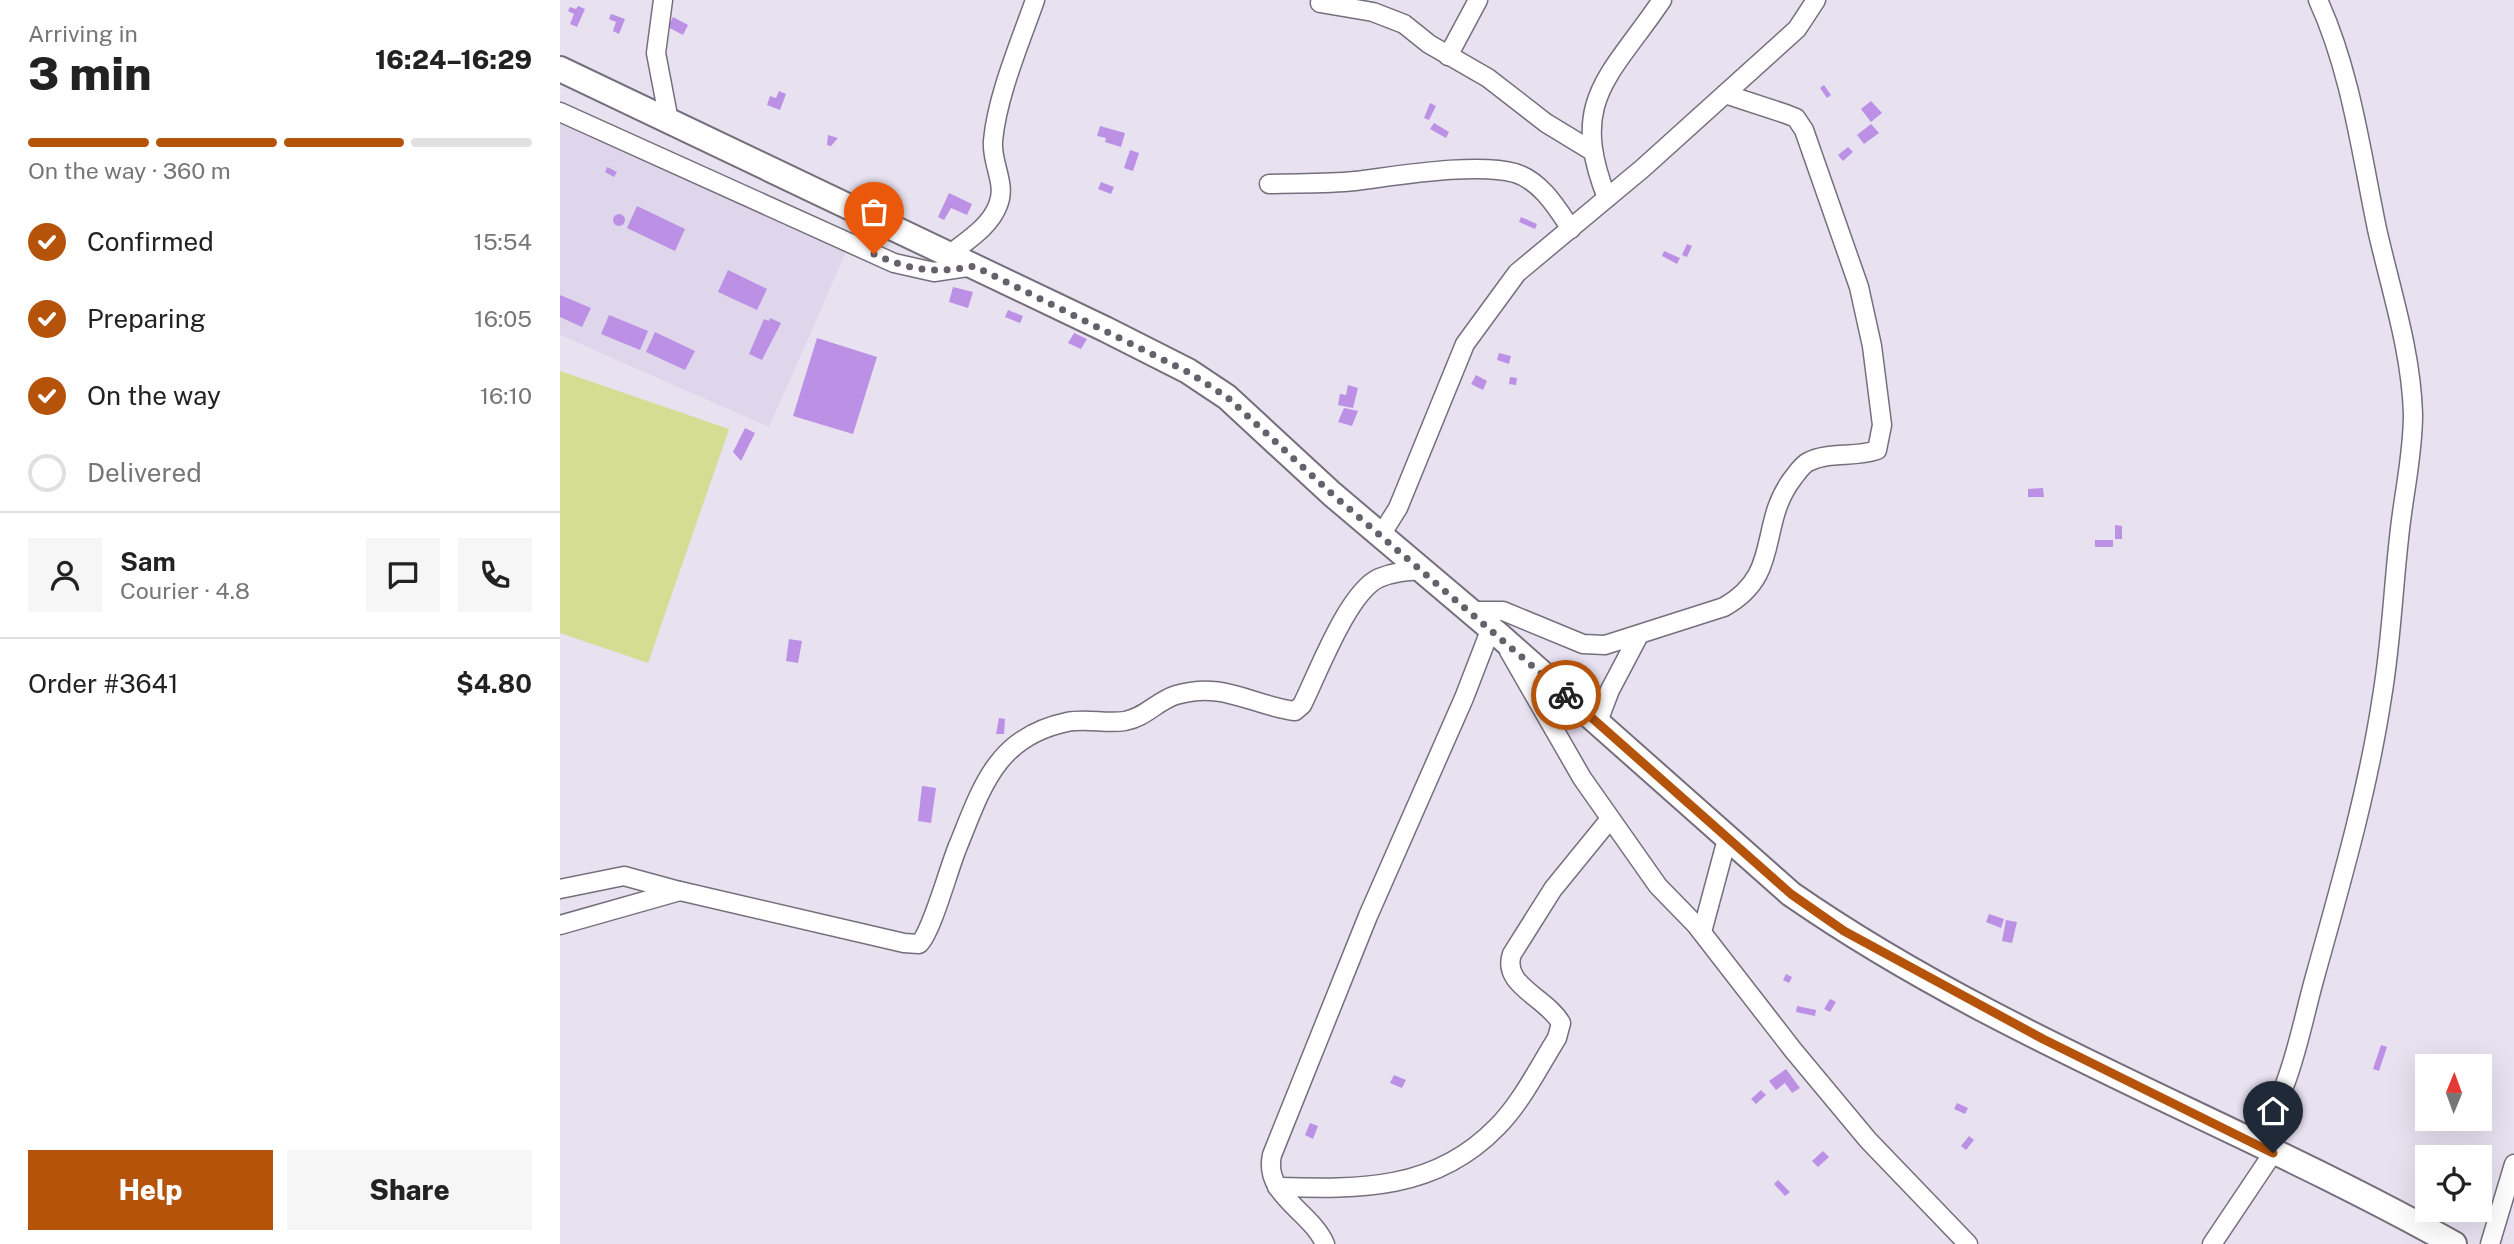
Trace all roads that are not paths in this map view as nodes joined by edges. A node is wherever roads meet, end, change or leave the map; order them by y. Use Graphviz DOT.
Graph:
graph roads {
  1 [pos="663,0"];
  2 [pos="1035,0"];
  3 [pos="1478,0"];
  4 [pos="1662,0"];
  5 [pos="1816,0"];
  6 [pos="2318,0"];
  7 [pos="1320,3"];
  8 [pos="1448,56"];
  9 [pos="560,69"];
  10 [pos="1725,94"];
  11 [pos="560,112"];
  12 [pos="669,121"];
  13 [pos="1592,152"];
  14 [pos="1269,184"];
  15 [pos="1607,198"];
  16 [pos="1571,229"];
  17 [pos="949,255"];
  18 [pos="974,266"];
  19 [pos="1381,535"];
  20 [pos="1422,570"];
  21 [pos="1470,611"];
  22 [pos="1496,633"];
  23 [pos="1639,635"];
  24 [pos="1597,724"];
  25 [pos="1610,818"];
  26 [pos="1727,839"];
  27 [pos="560,889"];
  28 [pos="680,891"];
  29 [pos="560,925"];
  30 [pos="1702,932"];
  31 [pos="2262,1148"];
  32 [pos="2514,1164"];
  33 [pos="1277,1187"];
  34 [pos="1325,1244"];
  35 [pos="1968,1244"];
  36 [pos="2212,1244"];
  37 [pos="2454,1244"];
  38 [pos="2490,1244"];
  1 -- 12 [label="street"];
  2 -- 17 [label="street"];
  3 -- 8 [label="street"];
  4 -- 13 [label="street"];
  5 -- 10 [label="street"];
  6 -- 31 [label="street"];
  7 -- 8 [label="street"];
  8 -- 13 [label="street"];
  9 -- 12 [label="main road"];
  10 -- 15 [label="street"];
  10 -- 23 [label="street"];
  11 -- 18 [label="street"];
  12 -- 17 [label="main road"];
  13 -- 15 [label="street"];
  14 -- 16 [label="street"];
  15 -- 16 [label="street"];
  16 -- 19 [label="street"];
  17 -- 18 [label="main road"];
  18 -- 19 [label="main road"];
  19 -- 20 [label="main road"];
  20 -- 21 [label="main road"];
  20 -- 28 [label="street"];
  21 -- 22 [label="main road"];
  21 -- 23 [label="street"];
  22 -- 24 [label="main road"];
  22 -- 25 [label="street"];
  22 -- 33 [label="street"];
  23 -- 24 [label="street"];
  24 -- 26 [label="main road"];
  25 -- 30 [label="street"];
  25 -- 33 [label="street"];
  26 -- 30 [label="street"];
  26 -- 31 [label="main road"];
  27 -- 28 [label="street"];
  28 -- 29 [label="street"];
  30 -- 35 [label="street"];
  31 -- 36 [label="street"];
  31 -- 37 [label="main road"];
  32 -- 38 [label="street"];
  33 -- 34 [label="street"];
}
